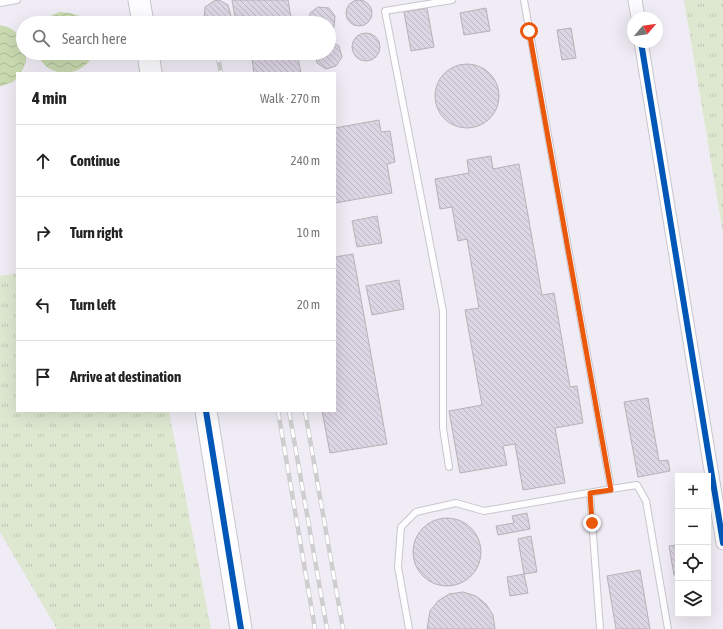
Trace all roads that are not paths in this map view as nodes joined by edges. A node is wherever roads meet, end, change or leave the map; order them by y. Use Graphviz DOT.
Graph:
graph roads {
  1 [pos="17,0"];
  2 [pos="139,0"];
  3 [pos="452,0"];
  4 [pos="524,0"];
  5 [pos="635,0"];
  6 [pos="0,3"];
  7 [pos="637,12"];
  8 [pos="142,16"];
  9 [pos="642,48"];
  10 [pos="149,60"];
  11 [pos="151,72"];
  12 [pos="206,412"];
  13 [pos="449,467"];
  14 [pos="611,490"];
  15 [pos="590,493"];
  16 [pos="723,543"];
  17 [pos="241,629"];
  18 [pos="408,629"];
  19 [pos="600,629"];
  20 [pos="668,629"];
  1 -- 6 [label="lane"];
  2 -- 8 [label="main road"];
  3 -- 13 [label="lane"];
  4 -- 14 [label="lane"];
  5 -- 7 [label="street"];
  9 -- 16 [label="street"];
  10 -- 11 [label="main road"];
  12 -- 17 [label="main road"];
  14 -- 15 [label="lane"];
  14 -- 20 [label="lane"];
  15 -- 18 [label="lane"];
  15 -- 19 [label="lane"];
}
